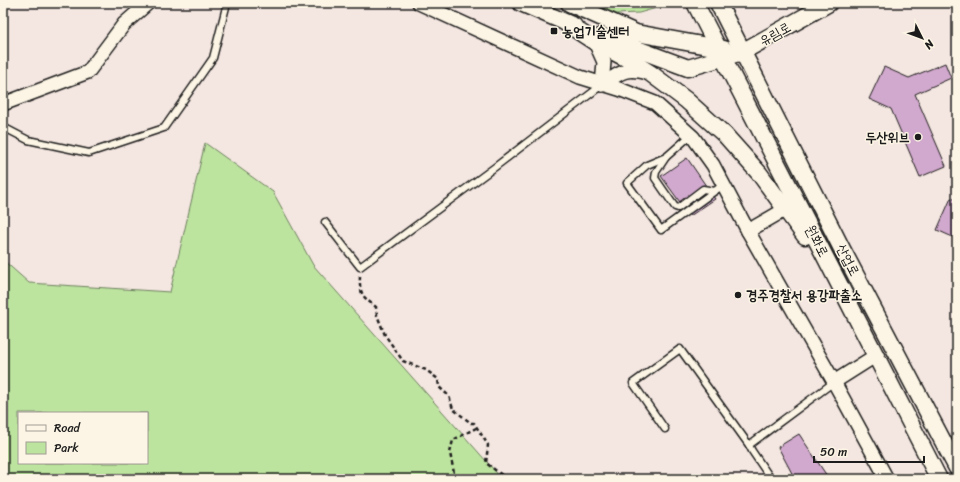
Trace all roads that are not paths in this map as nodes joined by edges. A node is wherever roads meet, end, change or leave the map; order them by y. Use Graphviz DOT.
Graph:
graph roads {
  1 [pos="148,3"];
  2 [pos="227,3"];
  3 [pos="419,3"];
  4 [pos="521,3"];
  5 [pos="569,3"];
  6 [pos="695,3"];
  7 [pos="718,3"];
  8 [pos="830,3"];
  9 [pos="566,23"];
  10 [pos="595,42"];
  11 [pos="742,52"];
  12 [pos="720,53"];
  13 [pos="650,74"];
  14 [pos="602,85"];
  15 [pos="3,104"];
  16 [pos="3,127"];
  17 [pos="691,135"];
  18 [pos="666,157"];
  19 [pos="719,188"];
  20 [pos="786,209"];
  21 [pos="325,222"];
  22 [pos="748,231"];
  23 [pos="847,302"];
  24 [pos="875,356"];
  25 [pos="834,382"];
  26 [pos="666,429"];
  27 [pos="749,445"];
  28 [pos="957,468"];
  29 [pos="771,479"];
  30 [pos="887,479"];
  31 [pos="938,479"];
  1 -- 15 [label="street"];
  2 -- 16 [label="lane"];
  3 -- 14 [label="street"];
  4 -- 9 [label="street"];
  5 -- 12 [label="street"];
  6 -- 12 [label="street, 원화로"];
  7 -- 11 [label="street"];
  8 -- 11 [label="street, 유림로"];
  9 -- 10 [label="street"];
  9 -- 12 [label="street"];
  10 -- 13 [label="street"];
  10 -- 14 [label="street"];
  11 -- 12 [label="street"];
  11 -- 28 [label="street, 산업로"];
  12 -- 23 [label="street, 원화로"];
  13 -- 14 [label="street"];
  13 -- 20 [label="street"];
  14 -- 17 [label="street"];
  14 -- 21 [label="lane"];
  17 -- 18 [label="lane"];
  17 -- 19 [label="street"];
  18 -- 19 [label="lane"];
  18 -- 19 [label="lane"];
  19 -- 22 [label="street"];
  20 -- 22 [label="street"];
  20 -- 23 [label="street"];
  22 -- 25 [label="street"];
  23 -- 24 [label="street, 원화로"];
  24 -- 25 [label="street"];
  24 -- 31 [label="street, 원화로"];
  25 -- 27 [label="lane"];
  25 -- 30 [label="street"];
  26 -- 27 [label="lane"];
  27 -- 29 [label="lane"];
}
